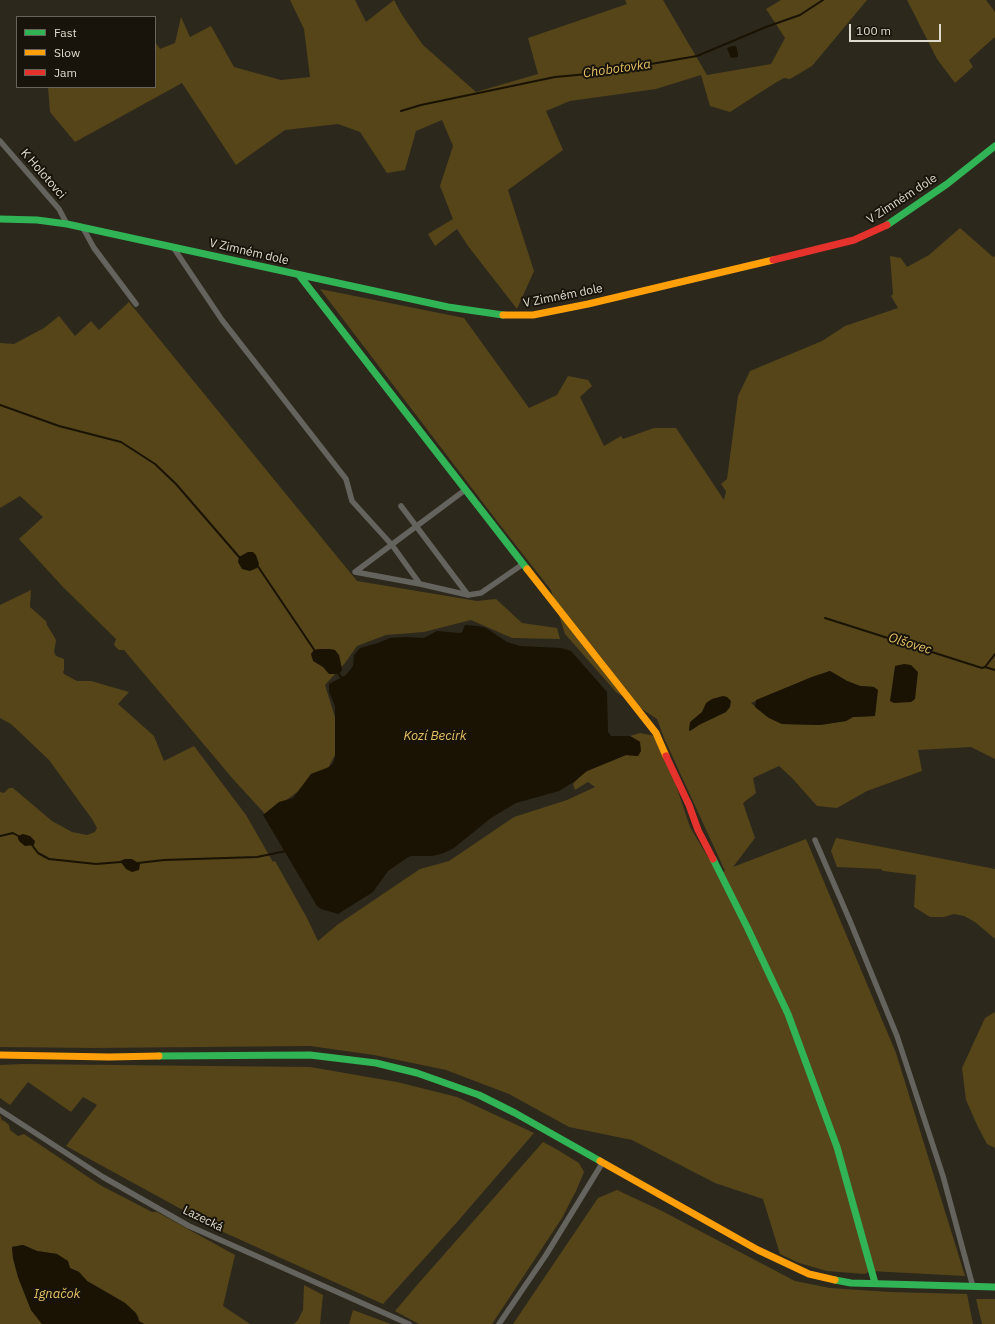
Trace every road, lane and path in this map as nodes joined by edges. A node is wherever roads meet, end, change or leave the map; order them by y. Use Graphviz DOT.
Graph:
graph roads {
  1 [pos="0,141"];
  2 [pos="995,146"];
  3 [pos="0,219"];
  4 [pos="67,224"];
  5 [pos="83,228"];
  6 [pos="173,247"];
  7 [pos="299,275"];
  8 [pos="136,304"];
  9 [pos="465,490"];
  10 [pos="401,506"];
  11 [pos="416,527"];
  12 [pos="392,545"];
  13 [pos="523,564"];
  14 [pos="420,584"];
  15 [pos="468,595"];
  16 [pos="815,840"];
  17 [pos="0,1055"];
  18 [pos="0,1110"];
  19 [pos="603,1162"];
  20 [pos="875,1283"];
  21 [pos="973,1287"];
  22 [pos="995,1287"];
  23 [pos="409,1324"];
  24 [pos="499,1324"];
  1 -- 4 [label="street, K Holotovci"];
  2 -- 7 [label="street, V Zimném dole"];
  3 -- 4 [label="street, V Zimném dole"];
  4 -- 5 [label="street, V Zimném dole"];
  5 -- 6 [label="street, V Zimném dole"];
  5 -- 8 [label="street"];
  6 -- 7 [label="street, V Zimném dole"];
  6 -- 12 [label="street"];
  7 -- 9 [label="street"];
  9 -- 11 [label="street"];
  9 -- 13 [label="street"];
  10 -- 11 [label="street"];
  11 -- 12 [label="street"];
  11 -- 15 [label="street"];
  12 -- 14 [label="street"];
  12 -- 14 [label="street"];
  13 -- 15 [label="street"];
  13 -- 20 [label="street"];
  14 -- 15 [label="street"];
  16 -- 21 [label="street"];
  17 -- 19 [label="street"];
  18 -- 23 [label="street, Lazecká"];
  19 -- 20 [label="street"];
  19 -- 24 [label="street"];
  20 -- 21 [label="street"];
  21 -- 22 [label="street"];
}
